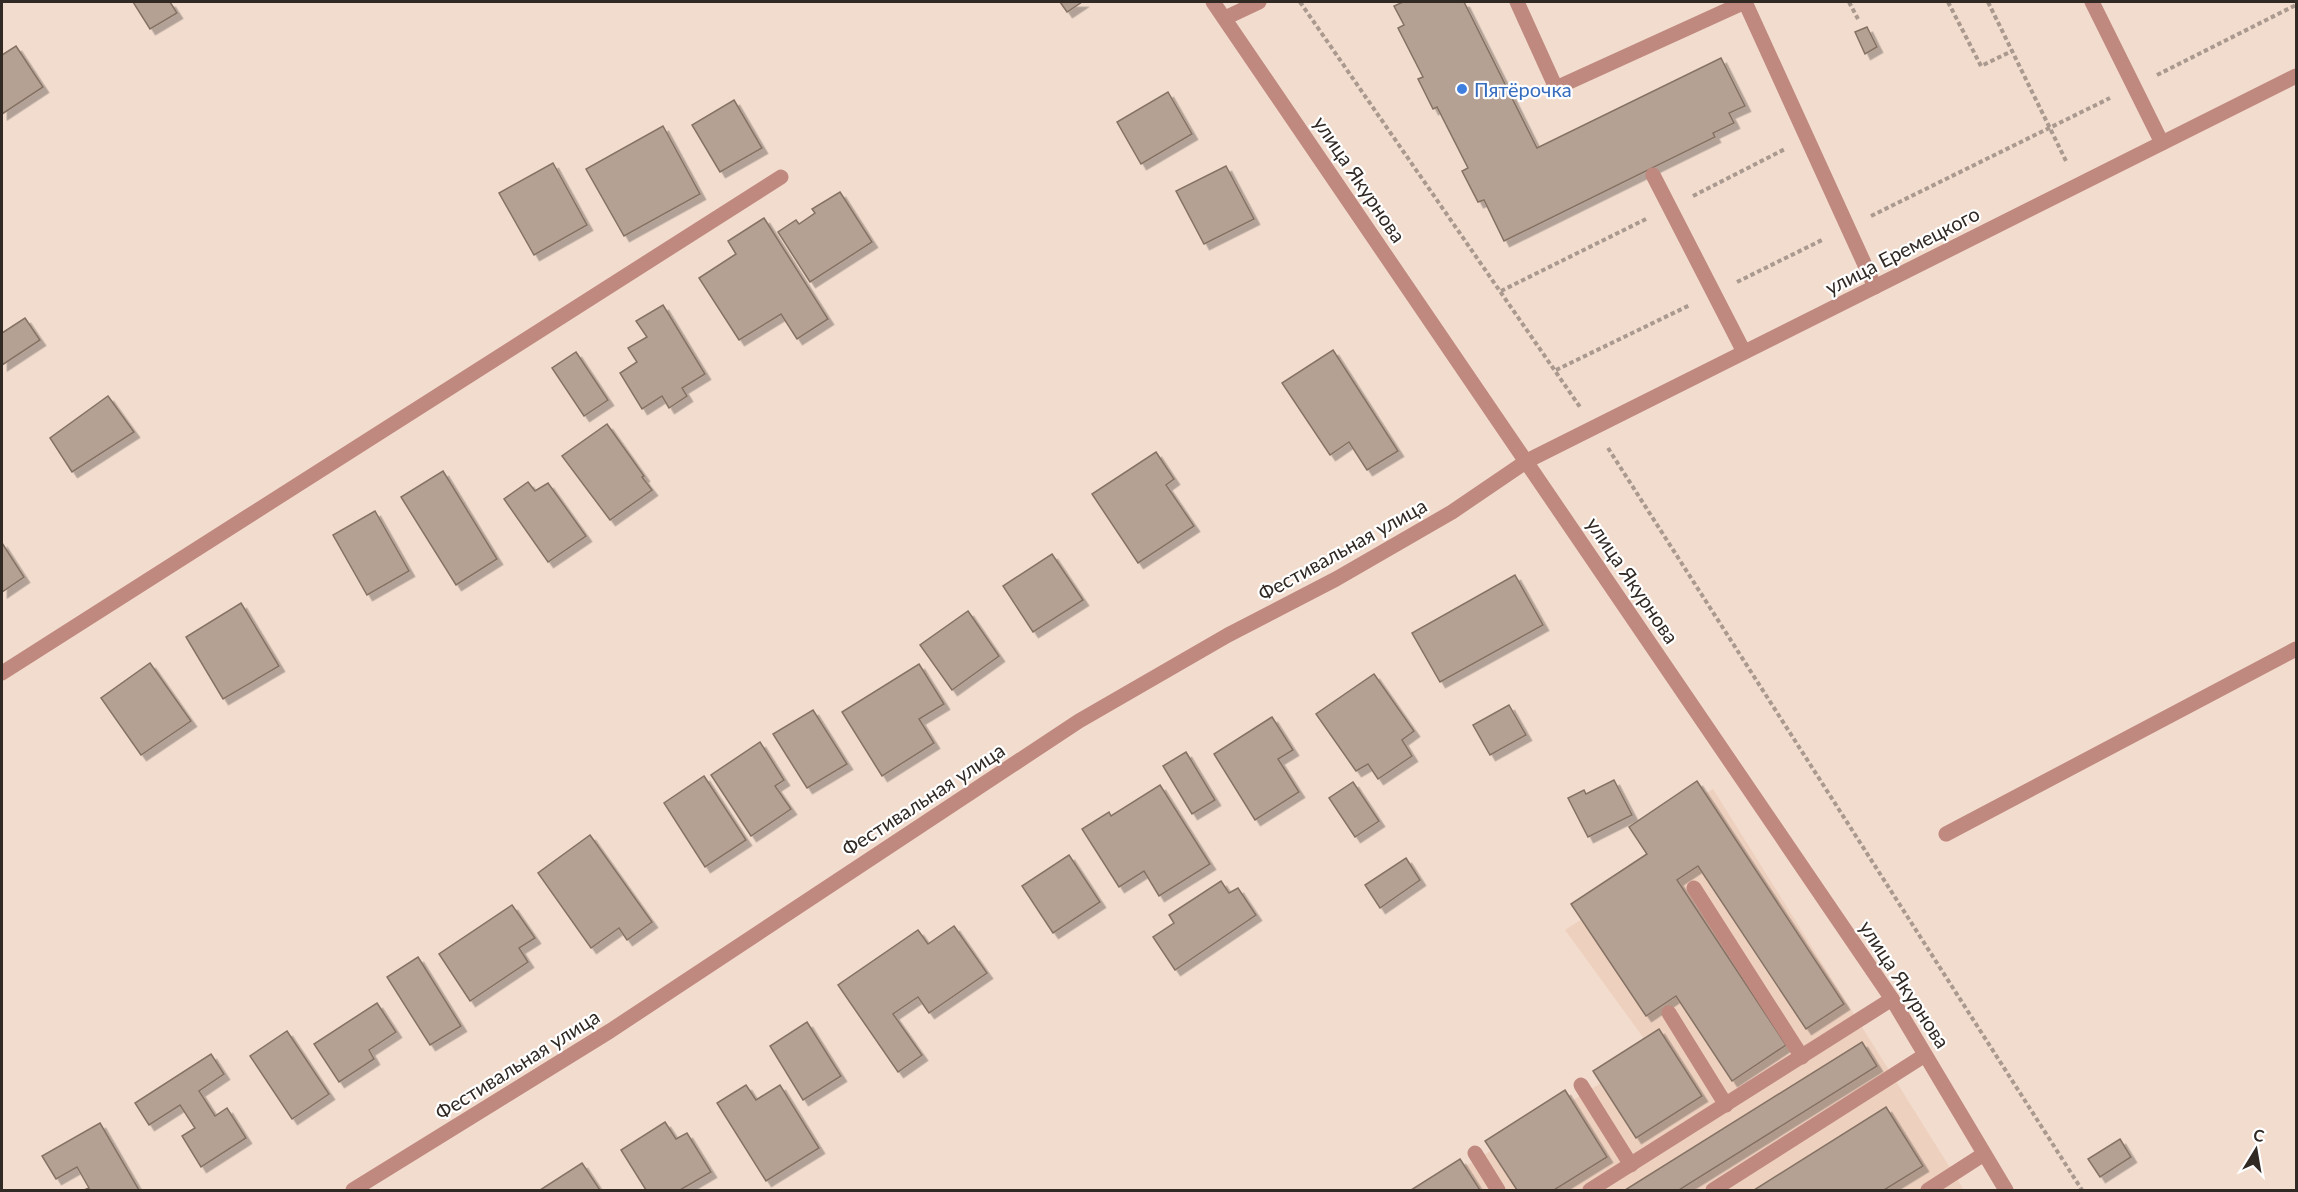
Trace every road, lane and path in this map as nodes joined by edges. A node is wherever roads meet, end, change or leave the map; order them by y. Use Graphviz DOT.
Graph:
graph roads {
  1 [pos="1214,2"];
  2 [pos="1259,2"];
  3 [pos="1300,2"];
  4 [pos="1517,2"];
  5 [pos="1745,2"];
  6 [pos="1850,2"];
  7 [pos="1947,2"];
  8 [pos="1988,2"];
  9 [pos="2092,2"];
  10 [pos="2296,5"];
  11 [pos="1225,18"];
  12 [pos="1858,19"];
  13 [pos="2012,51"];
  14 [pos="2296,76"];
  15 [pos="2133,87"];
  16 [pos="2050,128"];
  17 [pos="2162,143"];
  18 [pos="1653,175"];
  19 [pos="781,177"];
  20 [pos="2078,185"];
  21 [pos="1848,227"];
  22 [pos="1875,287"];
  23 [pos="1714,294"];
  24 [pos="1744,352"];
  25 [pos="1556,370"];
  26 [pos="1594,427"];
  27 [pos="1527,461"];
  28 [pos="2296,649"];
  29 [pos="2,673"];
  30 [pos="1946,834"];
  31 [pos="1694,888"];
  32 [pos="1892,999"];
  33 [pos="1669,1013"];
  34 [pos="1925,1055"];
  35 [pos="1802,1057"];
  36 [pos="1581,1085"];
  37 [pos="1726,1105"];
  38 [pos="1475,1153"];
  39 [pos="1984,1154"];
  40 [pos="1631,1165"];
  41 [pos="353,1191"];
  42 [pos="1498,1191"];
  43 [pos="1590,1191"];
  44 [pos="1713,1191"];
  45 [pos="1928,1191"];
  46 [pos="2006,1191"];
  47 [pos="2082,1191"];
  1 -- 11 [label="street, улица Якурнова"];
  2 -- 11 [label="street"];
  3 -- 25 [label="path"];
  4 -- 5 [label="street"];
  5 -- 21 [label="street"];
  6 -- 12 [label="path"];
  7 -- 13 [label="path"];
  8 -- 13 [label="path"];
  9 -- 15 [label="street"];
  10 -- 15 [label="path"];
  11 -- 27 [label="street, улица Якурнова"];
  13 -- 16 [label="path"];
  14 -- 17 [label="street, улица Еремецкого"];
  15 -- 16 [label="path"];
  15 -- 17 [label="street"];
  16 -- 20 [label="path"];
  16 -- 21 [label="path"];
  17 -- 20 [label="street, улица Еремецкого"];
  18 -- 23 [label="street"];
  19 -- 29 [label="street"];
  20 -- 22 [label="street, улица Еремецкого"];
  21 -- 22 [label="street"];
  21 -- 23 [label="path"];
  22 -- 24 [label="street, улица Еремецкого"];
  23 -- 24 [label="street"];
  23 -- 25 [label="path"];
  24 -- 26 [label="street, улица Еремецкого"];
  25 -- 26 [label="path"];
  26 -- 27 [label="street, улица Еремецкого"];
  26 -- 47 [label="path"];
  27 -- 32 [label="street, улица Якурнова"];
  27 -- 41 [label="street, Фестивальная улица"];
  28 -- 30 [label="street"];
  31 -- 35 [label="street"];
  32 -- 34 [label="street, улица Якурнова"];
  32 -- 35 [label="street"];
  33 -- 37 [label="street"];
  34 -- 39 [label="street, улица Якурнова"];
  34 -- 44 [label="street"];
  35 -- 37 [label="street"];
  36 -- 40 [label="street"];
  37 -- 40 [label="street"];
  38 -- 42 [label="street"];
  39 -- 45 [label="street"];
  39 -- 46 [label="street, улица Якурнова"];
  40 -- 43 [label="street"];
}
